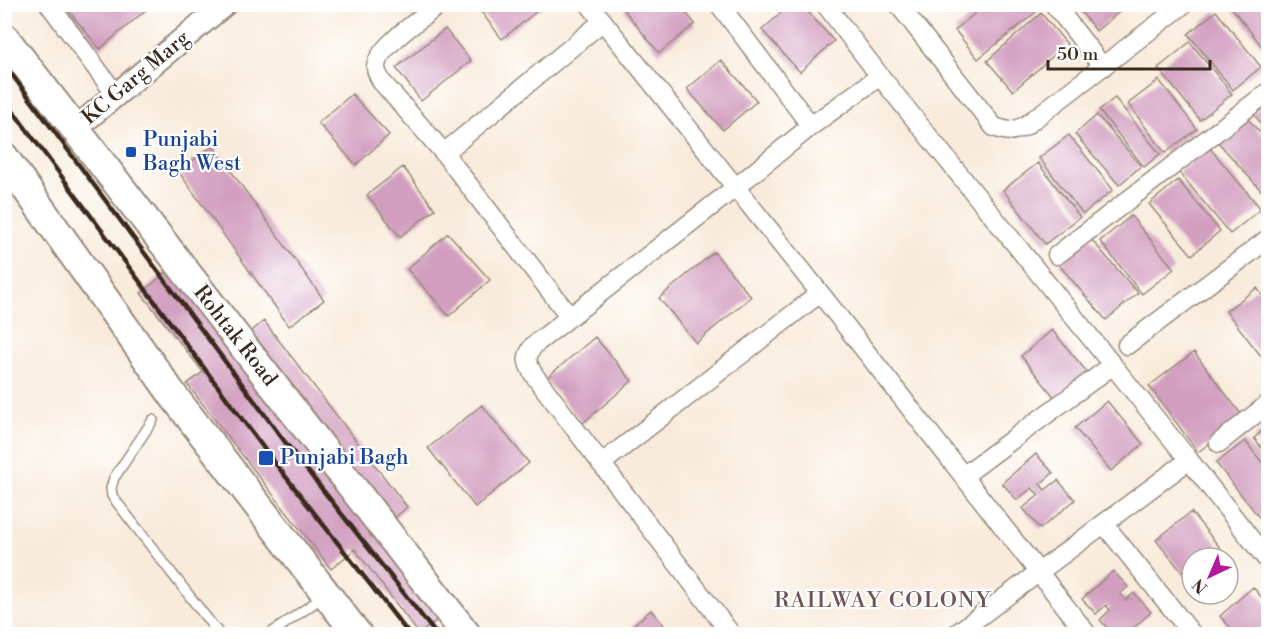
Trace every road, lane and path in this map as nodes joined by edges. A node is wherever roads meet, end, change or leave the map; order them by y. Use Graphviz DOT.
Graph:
graph roads {
  1 [pos="49,4"];
  2 [pos="225,4"];
  3 [pos="440,4"];
  4 [pos="589,4"];
  5 [pos="719,4"];
  6 [pos="825,4"];
  7 [pos="898,4"];
  8 [pos="1054,4"];
  9 [pos="1184,4"];
  10 [pos="603,21"];
  11 [pos="4,37"];
  12 [pos="1103,67"];
  13 [pos="880,76"];
  14 [pos="1269,92"];
  15 [pos="116,95"];
  16 [pos="811,126"];
  17 [pos="75,129"];
  18 [pos="444,153"];
  19 [pos="4,157"];
  20 [pos="736,187"];
  21 [pos="1269,239"];
  22 [pos="1057,255"];
  23 [pos="820,293"];
  24 [pos="570,316"];
  25 [pos="1127,345"];
  26 [pos="1113,365"];
  27 [pos="1269,404"];
  28 [pos="153,420"];
  29 [pos="1219,442"];
  30 [pos="1189,460"];
  31 [pos="601,464"];
  32 [pos="963,476"];
  33 [pos="1104,524"];
  34 [pos="1269,561"];
  35 [pos="1039,573"];
  36 [pos="326,594"];
  37 [pos="219,634"];
  38 [pos="270,634"];
  39 [pos="357,634"];
  40 [pos="466,634"];
  41 [pos="731,634"];
  42 [pos="956,634"];
  43 [pos="1087,634"];
  44 [pos="1192,634"];
  1 -- 15 [label="street"];
  2 -- 15 [label="street, KC Garg Marg"];
  3 -- 18 [label="street"];
  4 -- 10 [label="street"];
  5 -- 16 [label="street"];
  6 -- 13 [label="street"];
  7 -- 12 [label="street"];
  8 -- 12 [label="street"];
  9 -- 12 [label="street"];
  10 -- 18 [label="street"];
  10 -- 20 [label="street"];
  11 -- 17 [label="main road, Rohtak Road"];
  13 -- 16 [label="street"];
  13 -- 26 [label="street"];
  14 -- 22 [label="street"];
  15 -- 17 [label="street, KC Garg Marg"];
  16 -- 20 [label="street"];
  17 -- 40 [label="main road, Rohtak Road"];
  18 -- 24 [label="street"];
  19 -- 36 [label="main road"];
  20 -- 23 [label="street"];
  20 -- 24 [label="street"];
  21 -- 25 [label="street"];
  23 -- 31 [label="street"];
  23 -- 32 [label="street"];
  24 -- 31 [label="street"];
  26 -- 30 [label="street"];
  26 -- 32 [label="street"];
  27 -- 29 [label="street"];
  28 -- 37 [label="lane"];
  30 -- 33 [label="street"];
  30 -- 34 [label="street"];
  31 -- 41 [label="street"];
  32 -- 35 [label="street"];
  33 -- 35 [label="street"];
  33 -- 44 [label="street"];
  35 -- 42 [label="street"];
  35 -- 43 [label="street"];
  36 -- 38 [label="lane"];
  36 -- 39 [label="main road"];
}
